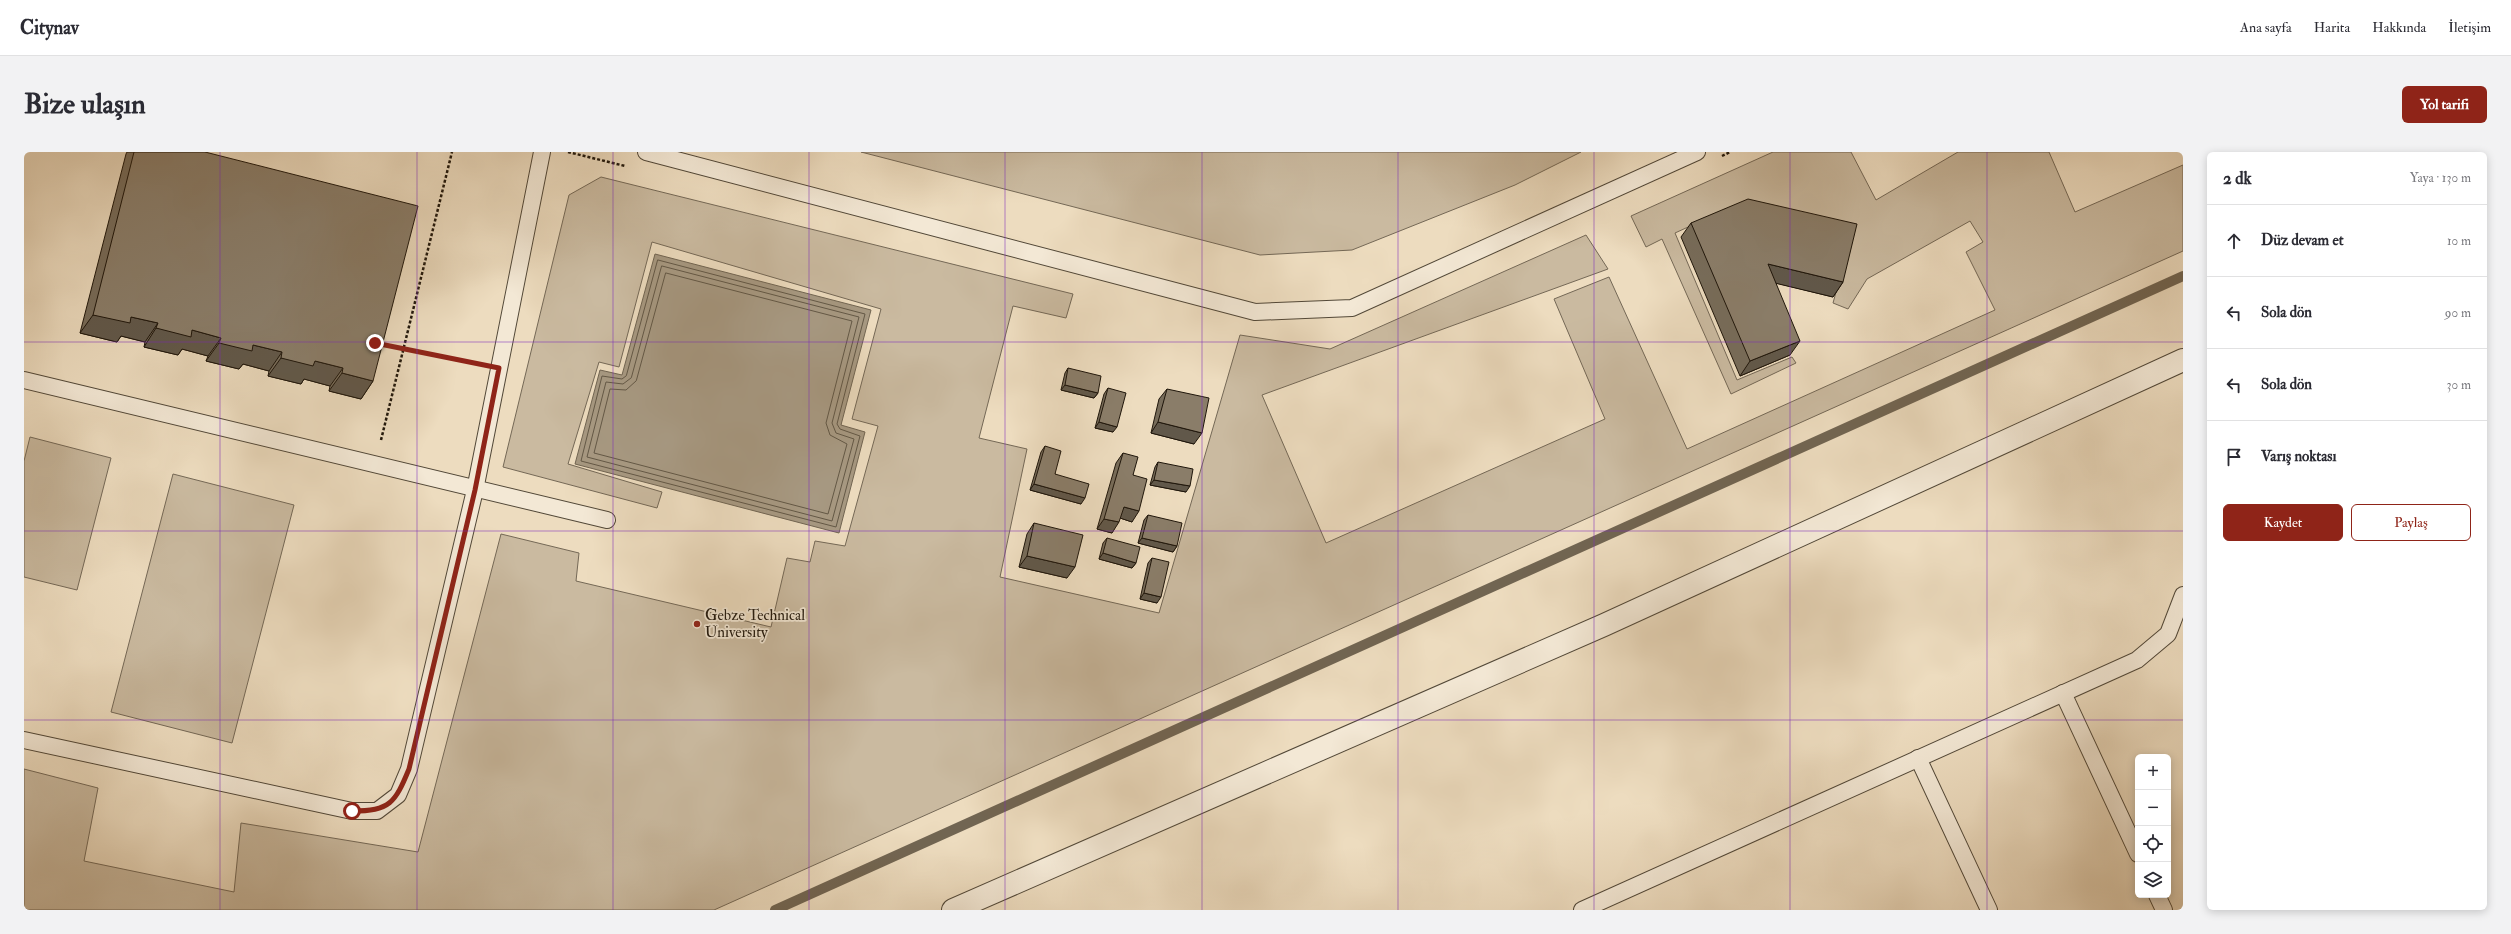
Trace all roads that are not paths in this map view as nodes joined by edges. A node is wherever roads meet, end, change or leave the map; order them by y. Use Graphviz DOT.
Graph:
graph roads {
  1 [pos="542,152"];
  2 [pos="646,152"];
  3 [pos="1697,152"];
  4 [pos="2183,360"];
  5 [pos="24,380"];
  6 [pos="475,490"];
  7 [pos="607,520"];
  8 [pos="2183,595"];
  9 [pos="2063,693"];
  10 [pos="24,740"];
  11 [pos="1918,758"];
  12 [pos="2135,848"];
  13 [pos="2158,898"];
  14 [pos="953,910"];
  15 [pos="1582,910"];
  16 [pos="1989,910"];
  17 [pos="2164,910"];
  1 -- 6 [label="lane"];
  2 -- 3 [label="lane"];
  4 -- 14 [label="street"];
  5 -- 6 [label="lane"];
  6 -- 7 [label="lane"];
  6 -- 10 [label="lane"];
  8 -- 9 [label="lane"];
  9 -- 11 [label="lane"];
  9 -- 12 [label="lane"];
  11 -- 15 [label="lane"];
  11 -- 16 [label="lane"];
  13 -- 17 [label="lane"];
}
